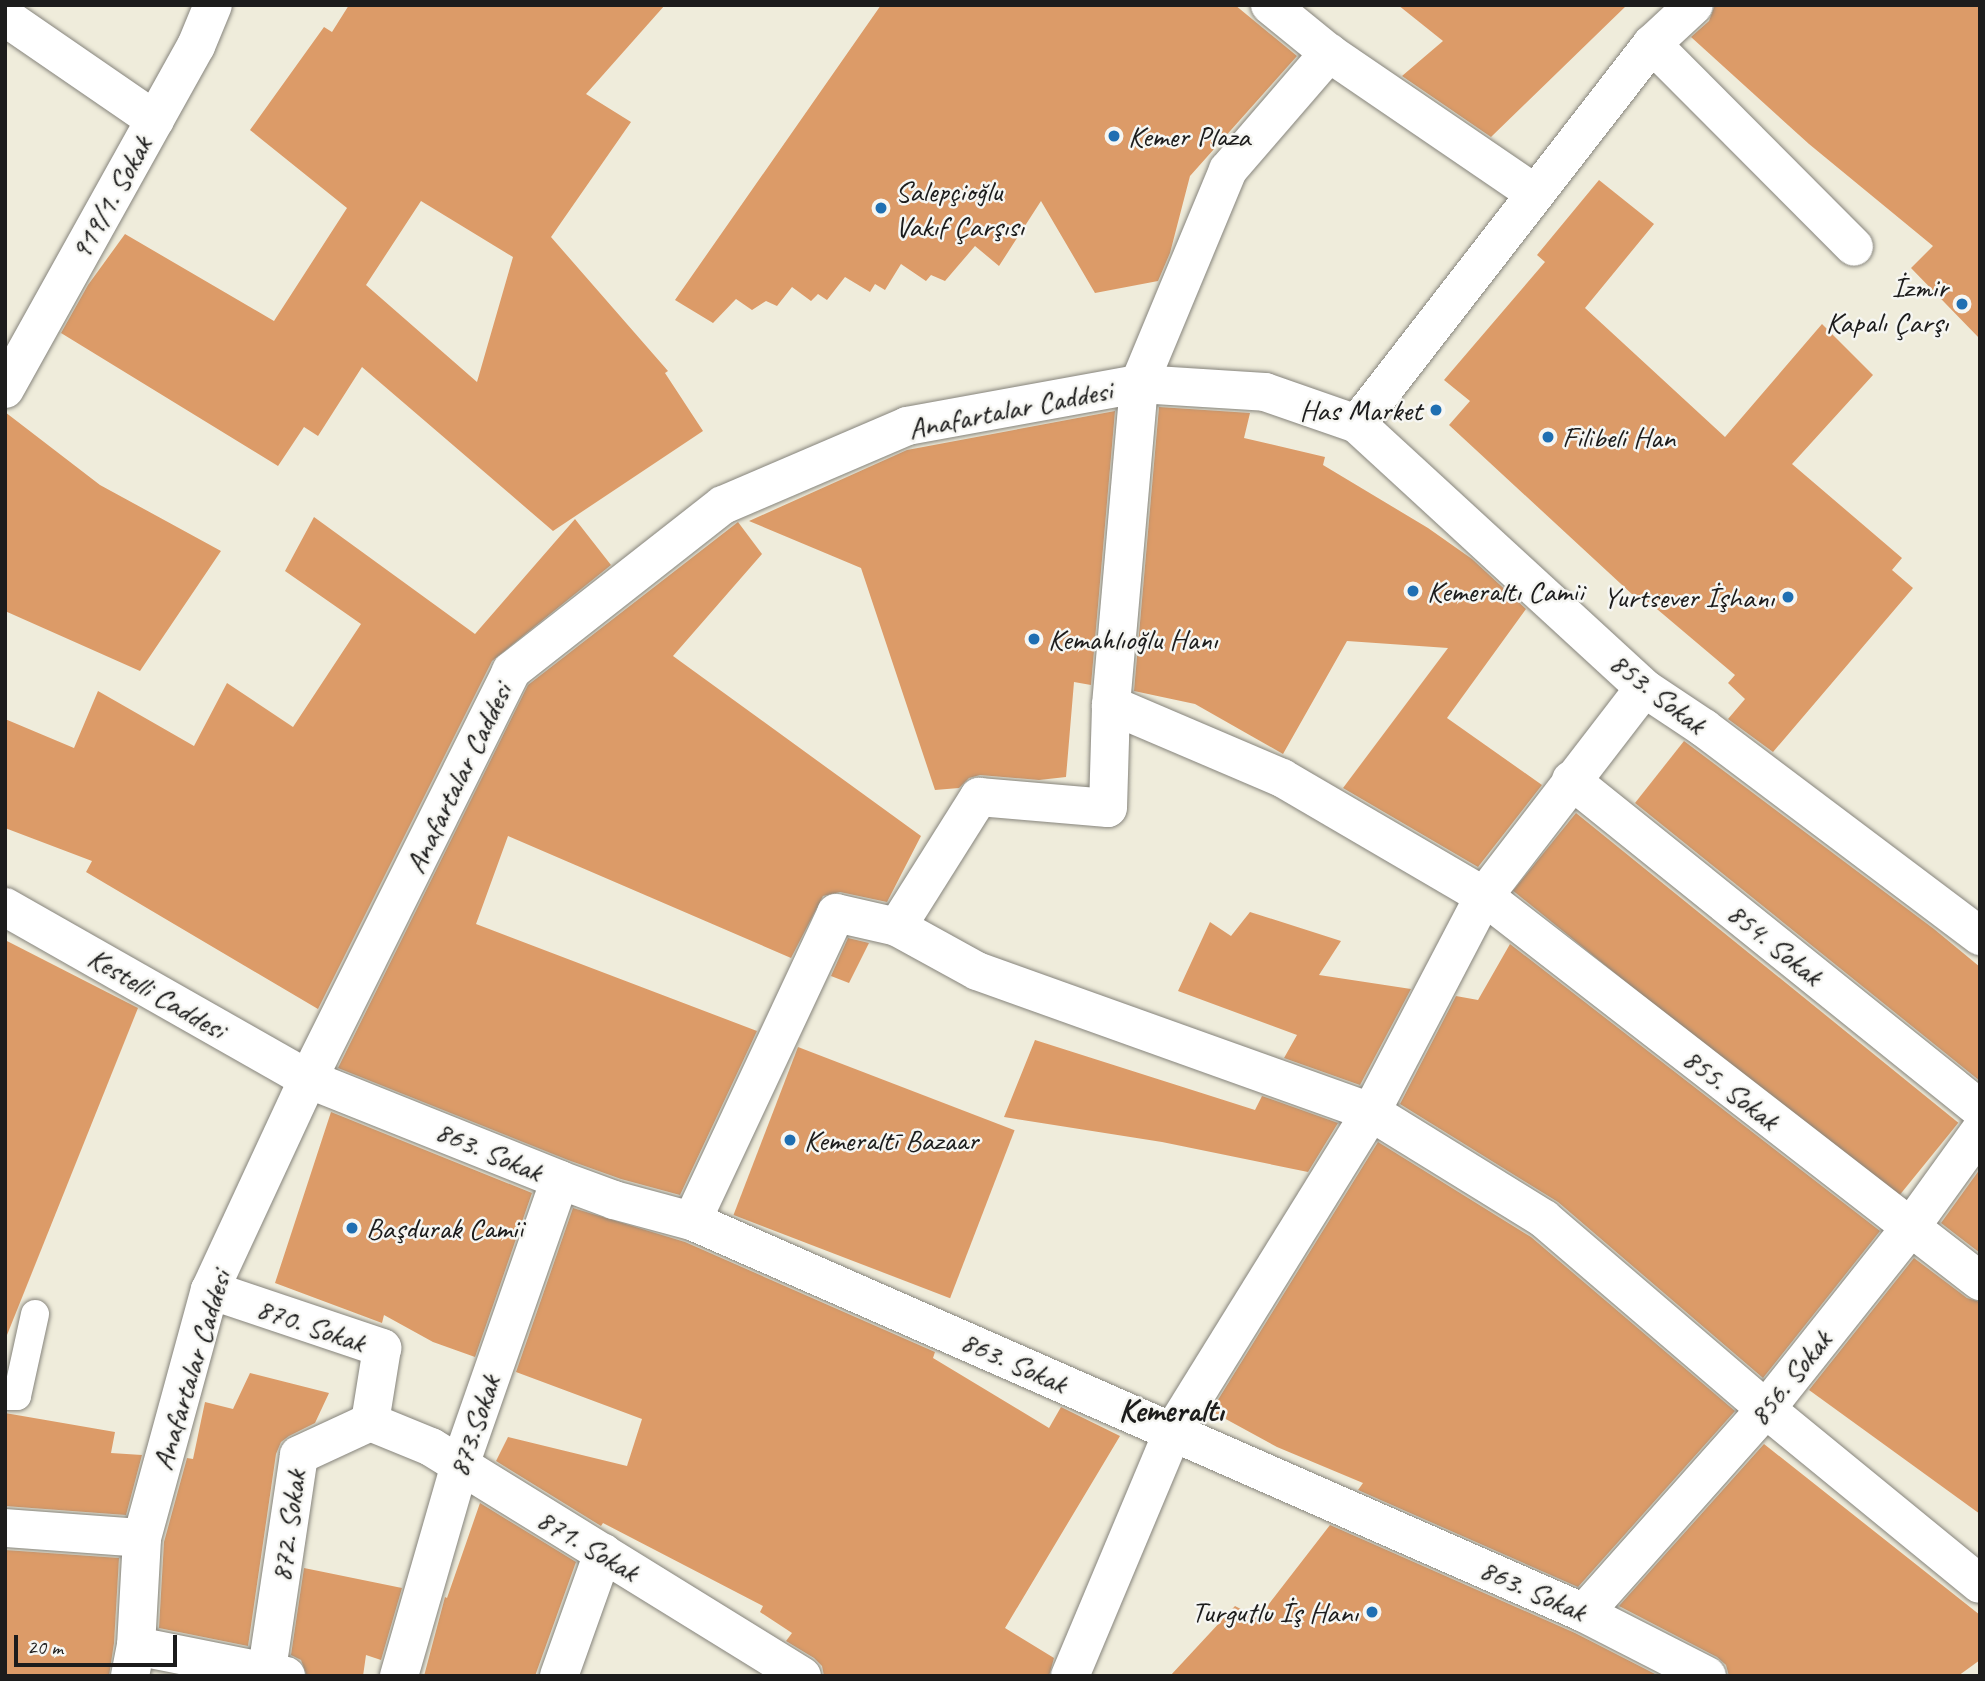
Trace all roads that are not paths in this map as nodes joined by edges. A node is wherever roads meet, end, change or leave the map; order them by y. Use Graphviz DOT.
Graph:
graph roads {
  1 [pos="213,5"];
  2 [pos="1270,5"];
  3 [pos="1694,5"];
  4 [pos="5,17"];
  5 [pos="1652,44"];
  6 [pos="1329,53"];
  7 [pos="155,120"];
  8 [pos="1534,193"];
  9 [pos="1854,247"];
  10 [pos="1139,384"];
  11 [pos="5,389"];
  12 [pos="1357,424"];
  13 [pos="1644,688"];
  14 [pos="1111,705"];
  15 [pos="1571,780"];
  16 [pos="1484,896"];
  17 [pos="5,907"];
  18 [pos="897,927"];
  19 [pos="1980,936"];
  20 [pos="308,1079"];
  21 [pos="1980,1109"];
  22 [pos="1371,1112"];
  23 [pos="1980,1131"];
  24 [pos="560,1180"];
  25 [pos="692,1221"];
  26 [pos="1910,1228"];
  27 [pos="1980,1281"];
  28 [pos="210,1290"];
  29 [pos="35,1314"];
  30 [pos="5,1396"];
  31 [pos="1766,1409"];
  32 [pos="370,1422"];
  33 [pos="1173,1431"];
  34 [pos="460,1465"];
  35 [pos="5,1528"];
  36 [pos="142,1538"];
  37 [pos="603,1553"];
  38 [pos="1980,1584"];
  39 [pos="1584,1613"];
  40 [pos="133,1661"];
  41 [pos="273,1674"];
  42 [pos="399,1676"];
  43 [pos="559,1676"];
  44 [pos="802,1676"];
  45 [pos="1070,1676"];
  46 [pos="1707,1676"];
  1 -- 7 [label="street, 919/1. Sokak"];
  2 -- 6 [label="street"];
  3 -- 5 [label="street"];
  4 -- 7 [label="street"];
  5 -- 8 [label="street"];
  5 -- 9 [label="street"];
  6 -- 8 [label="street"];
  6 -- 10 [label="street"];
  7 -- 11 [label="street, 919/1. Sokak"];
  8 -- 12 [label="street"];
  10 -- 12 [label="street, Anafartalar Caddesi"];
  10 -- 14 [label="street"];
  10 -- 20 [label="street, Anafartalar Caddesi"];
  12 -- 13 [label="street, 853. Sokak"];
  13 -- 15 [label="street"];
  13 -- 19 [label="street, 853. Sokak"];
  14 -- 16 [label="street, 855. Sokak"];
  14 -- 18 [label="street"];
  15 -- 16 [label="street"];
  15 -- 21 [label="street, 854. Sokak"];
  16 -- 22 [label="street"];
  16 -- 26 [label="street, 855. Sokak"];
  17 -- 20 [label="street, Kestelli Caddesi"];
  18 -- 22 [label="street"];
  18 -- 25 [label="street"];
  20 -- 24 [label="street, 863. Sokak"];
  20 -- 28 [label="street, Anafartalar Caddesi"];
  22 -- 31 [label="street"];
  22 -- 33 [label="street"];
  23 -- 26 [label="street, 856. Sokak"];
  24 -- 25 [label="street, 863. Sokak"];
  24 -- 34 [label="street, 873.Sokak"];
  25 -- 33 [label="street, 863. Sokak"];
  26 -- 27 [label="street, 855. Sokak"];
  26 -- 31 [label="street, 856. Sokak"];
  28 -- 32 [label="street, 870. Sokak"];
  28 -- 36 [label="street, Anafartalar Caddesi"];
  29 -- 30 [label="lane"];
  31 -- 38 [label="street"];
  31 -- 39 [label="street, 856. Sokak"];
  32 -- 34 [label="street, 871. Sokak"];
  32 -- 41 [label="street, 872. Sokak"];
  33 -- 39 [label="street, 863. Sokak"];
  33 -- 45 [label="street"];
  34 -- 37 [label="street, 871. Sokak"];
  34 -- 42 [label="street, 873.Sokak"];
  35 -- 36 [label="street"];
  36 -- 40 [label="street, Anafartalar Caddesi"];
  37 -- 43 [label="street"];
  37 -- 44 [label="street, 871. Sokak"];
  39 -- 46 [label="street, 863. Sokak"];
  40 -- 41 [label="street"];
}
